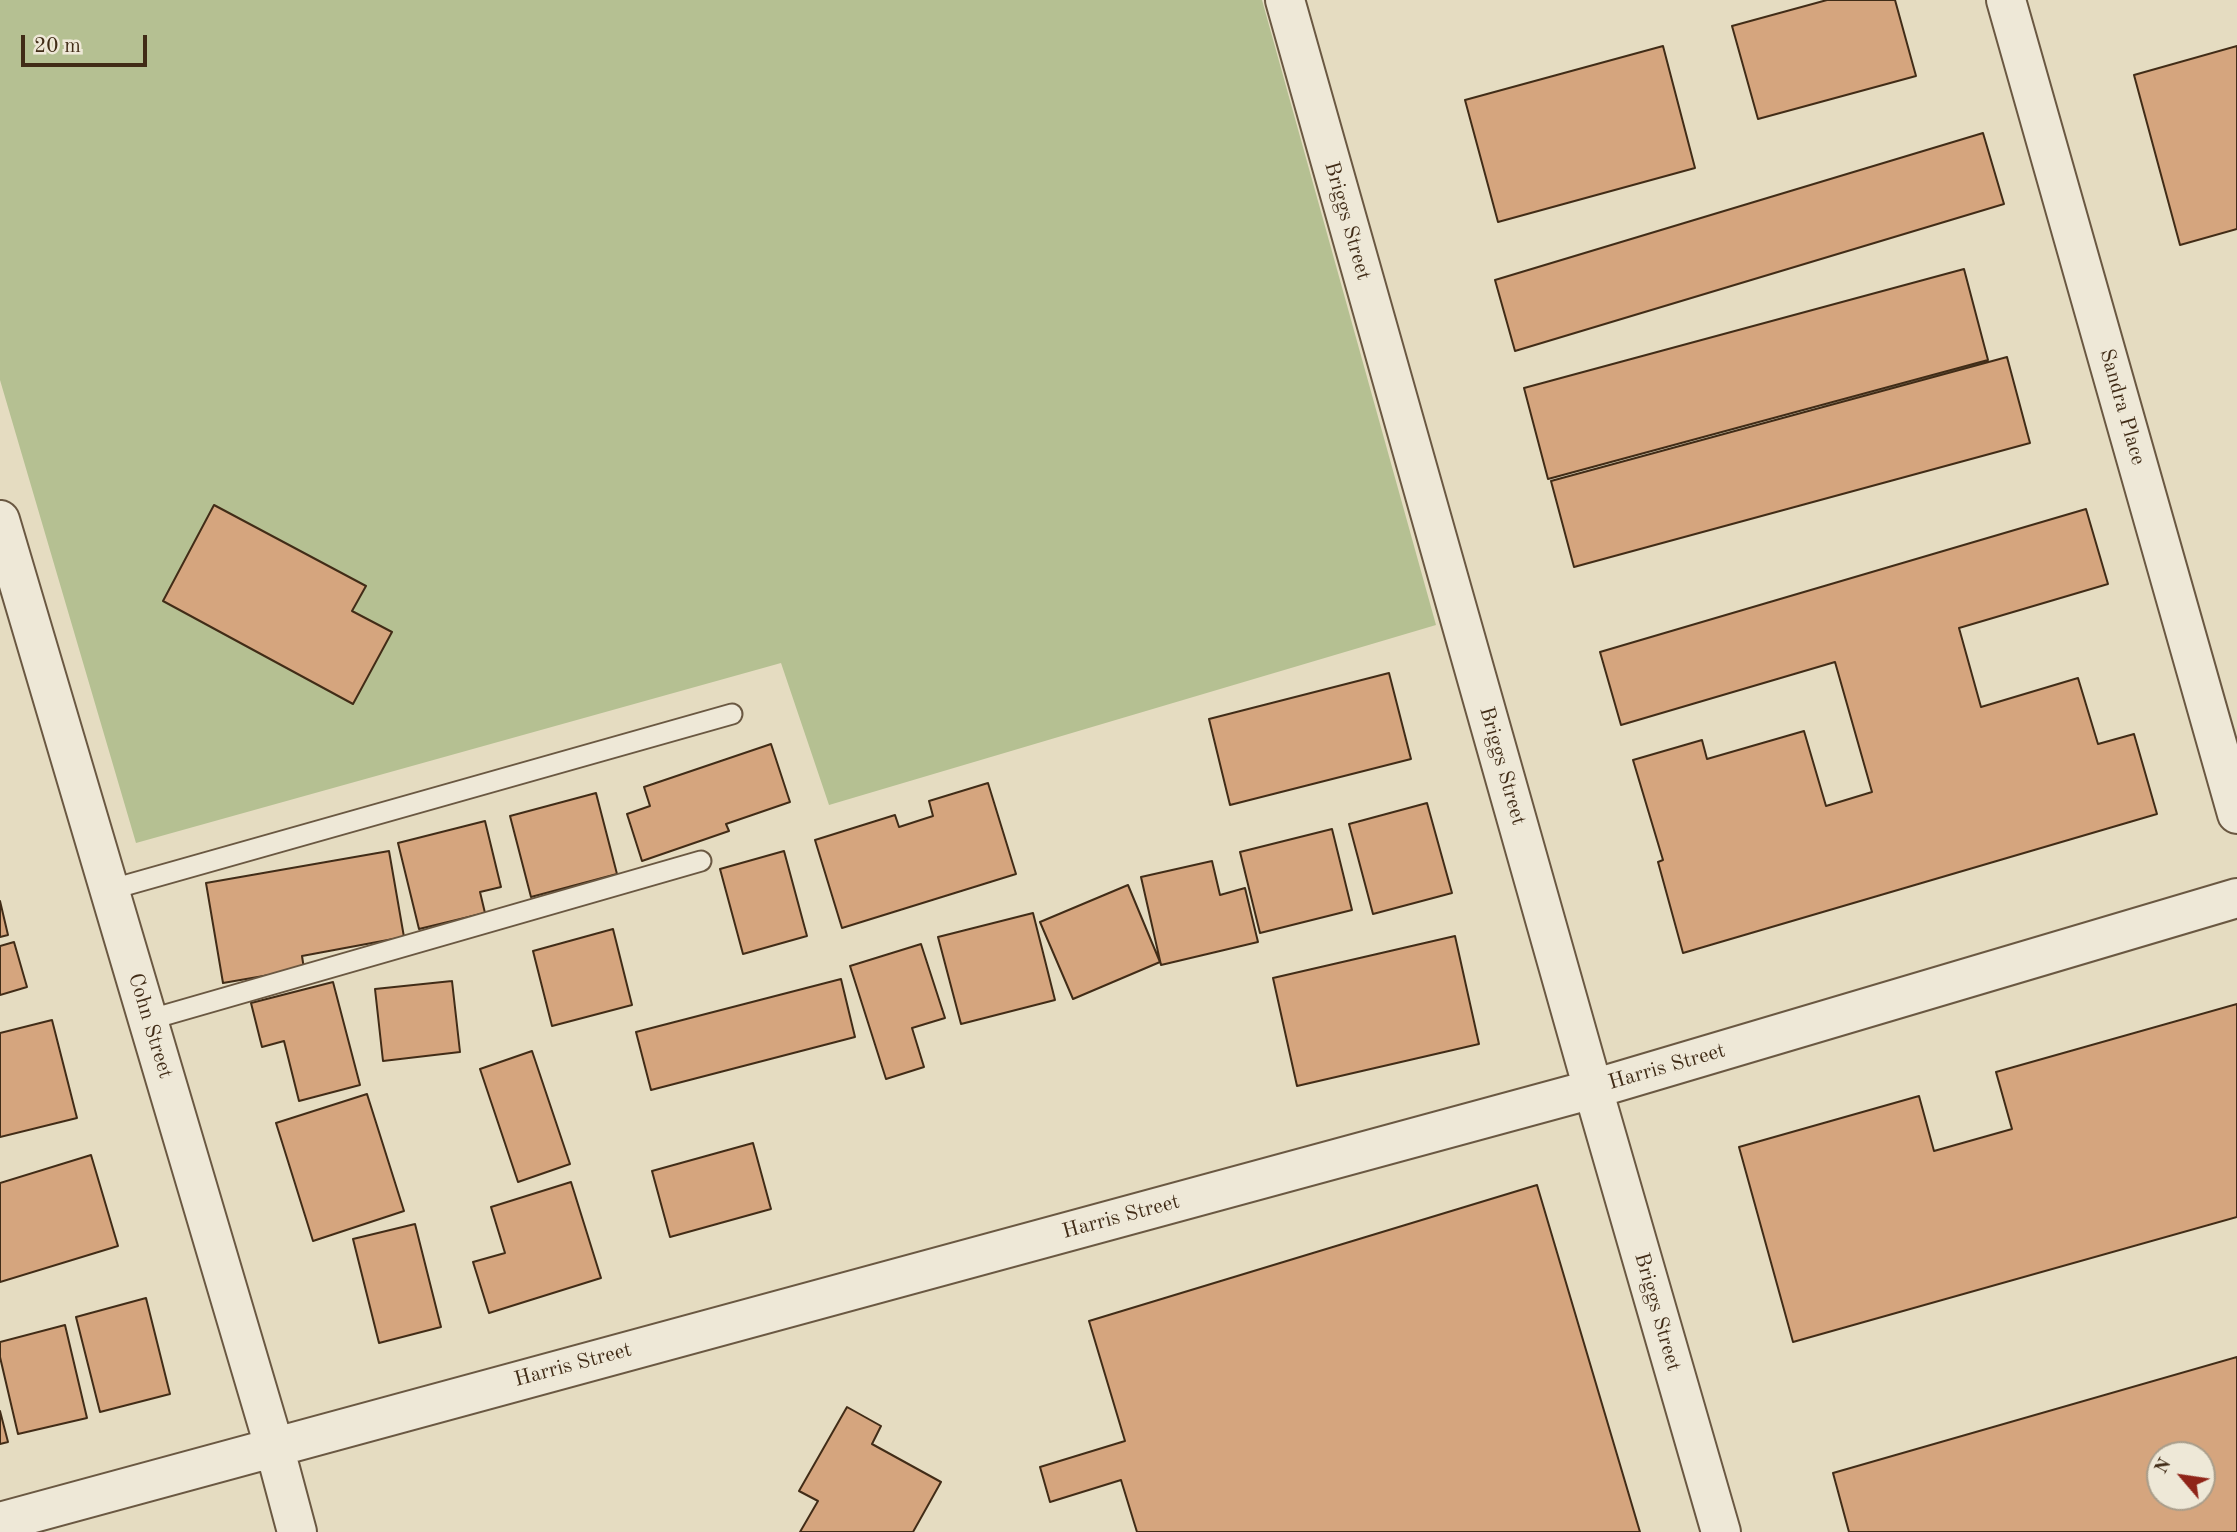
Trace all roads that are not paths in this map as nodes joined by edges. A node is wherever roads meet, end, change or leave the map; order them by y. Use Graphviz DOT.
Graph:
graph roads {
  1 [pos="1285,0"];
  2 [pos="2007,0"];
  3 [pos="0,520"];
  4 [pos="732,714"];
  5 [pos="2237,814"];
  6 [pos="701,861"];
  7 [pos="109,890"];
  8 [pos="2237,898"];
  9 [pos="148,1020"];
  10 [pos="1593,1089"];
  11 [pos="274,1446"];
  12 [pos="0,1522"];
  13 [pos="298,1532"];
  14 [pos="1721,1532"];
  1 -- 10 [label="street, Briggs Street"];
  2 -- 5 [label="street, Sandra Place"];
  3 -- 7 [label="street, Cohn Street"];
  4 -- 7 [label="lane"];
  6 -- 9 [label="lane"];
  7 -- 9 [label="street, Cohn Street"];
  8 -- 10 [label="street, Harris Street"];
  9 -- 11 [label="street, Cohn Street"];
  10 -- 11 [label="street, Harris Street"];
  10 -- 14 [label="street, Briggs Street"];
  11 -- 12 [label="street, Harris Street"];
  11 -- 13 [label="street, Cohn Street"];
}
